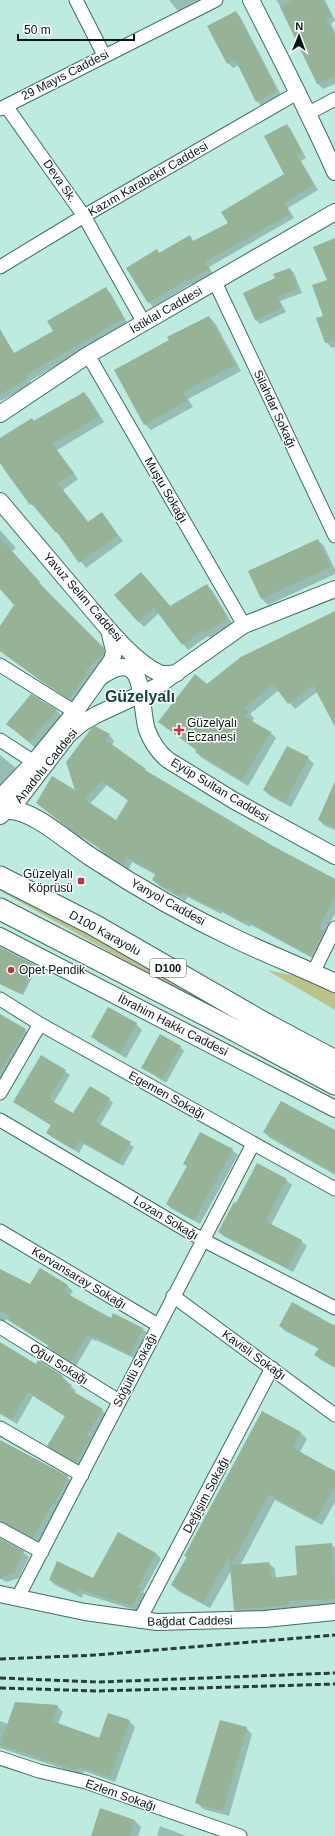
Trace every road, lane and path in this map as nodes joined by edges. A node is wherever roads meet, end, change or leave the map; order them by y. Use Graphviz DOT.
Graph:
graph roads {
  1 [pos="76,0"];
  2 [pos="216,0"];
  3 [pos="251,0"];
  4 [pos="104,56"];
  5 [pos="297,93"];
  6 [pos="335,99"];
  7 [pos="3,107"];
  8 [pos="309,113"];
  9 [pos="335,172"];
  10 [pos="335,212"];
  11 [pos="84,216"];
  12 [pos="0,267"];
  13 [pos="215,282"];
  14 [pos="144,323"];
  15 [pos="88,355"];
  16 [pos="0,414"];
  17 [pos="0,502"];
  18 [pos="335,536"];
  19 [pos="335,589"];
  20 [pos="244,626"];
  21 [pos="109,630"];
  22 [pos="0,665"];
  23 [pos="177,673"];
  24 [pos="102,676"];
  25 [pos="138,693"];
  26 [pos="75,712"];
  27 [pos="0,740"];
  28 [pos="34,762"];
  29 [pos="2,810"];
  30 [pos="335,856"];
  31 [pos="0,877"];
  32 [pos="0,908"];
  33 [pos="335,928"];
  34 [pos="3,939"];
  35 [pos="313,972"];
  36 [pos="335,983"];
  37 [pos="0,999"];
  38 [pos="40,1024"];
  39 [pos="335,1060"];
  40 [pos="335,1084"];
  41 [pos="0,1093"];
  42 [pos="335,1109"];
  43 [pos="0,1120"];
  44 [pos="253,1144"];
  45 [pos="335,1189"];
  46 [pos="0,1231"];
  47 [pos="203,1240"];
  48 [pos="173,1296"];
  49 [pos="335,1308"];
  50 [pos="158,1325"];
  51 [pos="0,1327"];
  52 [pos="272,1368"];
  53 [pos="119,1401"];
  54 [pos="333,1409"];
  55 [pos="0,1428"];
  56 [pos="82,1475"];
  57 [pos="0,1529"];
  58 [pos="42,1552"];
  59 [pos="0,1594"];
  60 [pos="18,1597"];
  61 [pos="335,1612"];
  62 [pos="139,1621"];
  63 [pos="0,1758"];
  64 [pos="240,1836"];
  1 -- 4 [label="street"];
  2 -- 4 [label="street, 29 Mayıs Caddesi"];
  3 -- 5 [label="street"];
  4 -- 7 [label="street, 29 Mayıs Caddesi"];
  5 -- 8 [label="street"];
  5 -- 11 [label="street, Kazım Karabekir Caddesi"];
  6 -- 8 [label="street"];
  7 -- 11 [label="street, Deva Sk."];
  8 -- 9 [label="street"];
  10 -- 13 [label="street, İstiklal Caddesi"];
  11 -- 12 [label="street, Kazım Karabekir Caddesi"];
  11 -- 14 [label="street, Deva Sk."];
  13 -- 14 [label="street, İstiklal Caddesi"];
  13 -- 18 [label="street, Silahdar Sokağı"];
  14 -- 15 [label="street, İstiklal Caddesi"];
  15 -- 16 [label="street, İstiklal Caddesi"];
  15 -- 20 [label="street, Muştu Sokağı"];
  17 -- 21 [label="street, Yavuz Selim Caddesi"];
  19 -- 20 [label="street, Anadolu Caddesi"];
  20 -- 23 [label="street, Anadolu Caddesi"];
  21 -- 23 [label="street, Yavuz Selim Caddesi"];
  21 -- 24 [label="street, Anadolu Caddesi"];
  22 -- 26 [label="street"];
  23 -- 25 [label="street, Anadolu Caddesi"];
  24 -- 25 [label="street"];
  24 -- 26 [label="street, Anadolu Caddesi"];
  25 -- 29 [label="street, Anadolu Caddesi"];
  25 -- 30 [label="street, Eyüp Sultan Caddesi"];
  26 -- 28 [label="street, Anadolu Caddesi"];
  27 -- 28 [label="street"];
  28 -- 29 [label="street, Anadolu Caddesi"];
  29 -- 35 [label="main road, Yanyol Caddesi"];
  31 -- 39 [label="highway, D100 Karayolu / D100"];
  32 -- 40 [label="highway, D100"];
  33 -- 35 [label="street"];
  34 -- 42 [label="street, İbrahim Hakkı Caddesi"];
  35 -- 36 [label="main road, Yanyol Caddesi"];
  37 -- 38 [label="street, Egemen Sokağı"];
  38 -- 41 [label="street"];
  38 -- 44 [label="street, Egemen Sokağı"];
  43 -- 47 [label="street, Lozan Sokağı"];
  44 -- 45 [label="street, Egemen Sokağı"];
  44 -- 47 [label="street, Söğütlü Sokağı"];
  46 -- 50 [label="street, Kervansaray Sokağı"];
  47 -- 48 [label="street, Söğütlü Sokağı"];
  47 -- 49 [label="street, Lozan Sokağı"];
  48 -- 50 [label="street, Söğütlü Sokağı"];
  48 -- 52 [label="street, Kavisli Sokağı"];
  50 -- 53 [label="street, Söğütlü Sokağı"];
  51 -- 53 [label="street, Oğul Sokağı"];
  52 -- 54 [label="street, Kavisli Sokağı"];
  52 -- 62 [label="street, Değişim Sokağı"];
  53 -- 56 [label="street, Söğütlü Sokağı"];
  55 -- 56 [label="street"];
  56 -- 58 [label="street, Söğütlü Sokağı"];
  57 -- 58 [label="street"];
  58 -- 60 [label="street, Söğütlü Sokağı"];
  59 -- 60 [label="street, Bağdat Caddesi"];
  60 -- 62 [label="street, Bağdat Caddesi"];
  61 -- 62 [label="street, Bağdat Caddesi"];
  63 -- 64 [label="street, Ezlem Sokağı"];
}
